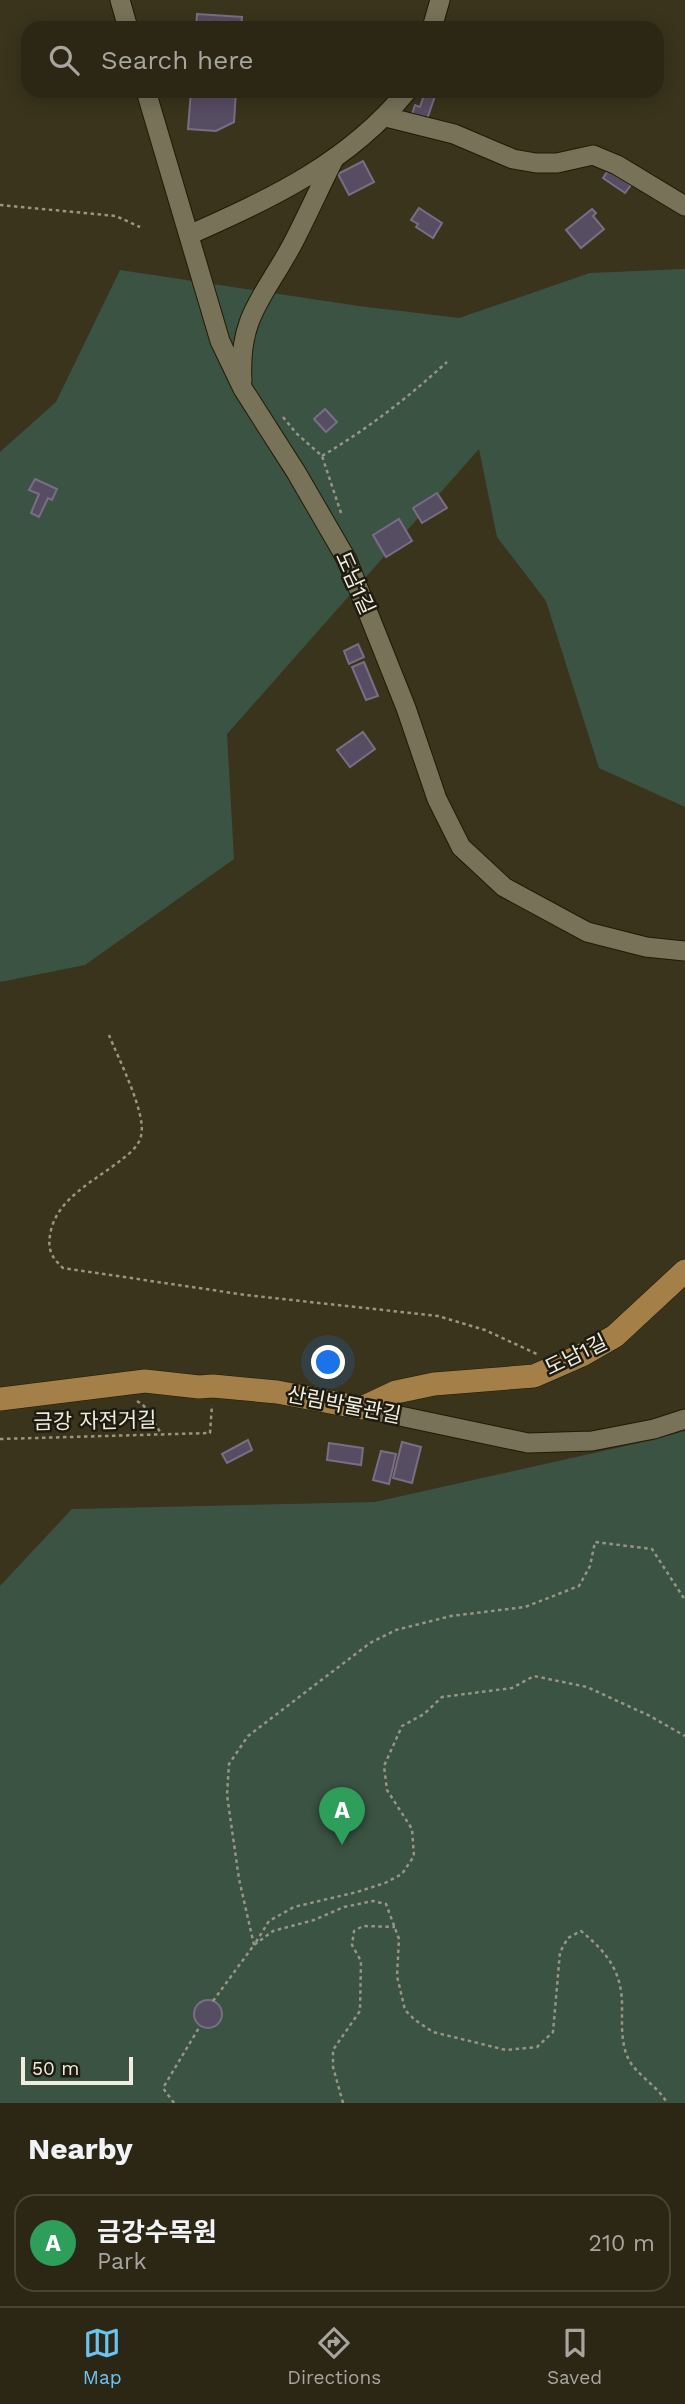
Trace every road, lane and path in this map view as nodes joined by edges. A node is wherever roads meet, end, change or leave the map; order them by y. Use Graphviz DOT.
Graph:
graph roads {
  1 [pos="120,0"];
  2 [pos="440,0"];
  3 [pos="126,21"];
  4 [pos="434,21"];
  5 [pos="148,98"];
  6 [pos="401,98"];
  7 [pos="386,117"];
  8 [pos="332,161"];
  9 [pos="0,205"];
  10 [pos="685,206"];
  11 [pos="140,227"];
  12 [pos="189,235"];
  13 [pos="447,362"];
  14 [pos="243,389"];
  15 [pos="323,456"];
  16 [pos="685,951"];
  17 [pos="109,1035"];
  18 [pos="685,1271"];
  19 [pos="559,1365"];
  20 [pos="214,1393"];
  21 [pos="0,1399"];
  22 [pos="362,1408"];
  23 [pos="685,1419"];
  24 [pos="0,1438"];
  25 [pos="685,1600"];
  26 [pos="685,1737"];
  27 [pos="396,1927"];
  28 [pos="254,1945"];
  29 [pos="213,2001"];
  30 [pos="200,2026"];
  31 [pos="174,2103"];
  32 [pos="342,2103"];
  33 [pos="667,2103"];
  1 -- 3 [label="street"];
  2 -- 4 [label="street"];
  5 -- 12 [label="street, 도남1길"];
  6 -- 7 [label="street"];
  7 -- 8 [label="street"];
  7 -- 10 [label="street"];
  8 -- 12 [label="street"];
  8 -- 14 [label="street"];
  9 -- 11 [label="path"];
  12 -- 14 [label="street, 도남1길"];
  13 -- 15 [label="path"];
  14 -- 16 [label="street, 도남1길"];
  17 -- 19 [label="path"];
  18 -- 19 [label="main road, 도남1길"];
  19 -- 22 [label="main road, 도남1길"];
  20 -- 24 [label="path, 금강 자전거길"];
  21 -- 22 [label="main road, 산림박물관길"];
  22 -- 23 [label="street, 산림박물관길"];
  25 -- 28 [label="path"];
  26 -- 28 [label="path"];
  27 -- 28 [label="path"];
  27 -- 32 [label="path"];
  27 -- 33 [label="path"];
  28 -- 29 [label="path"];
  30 -- 31 [label="path"];
}
